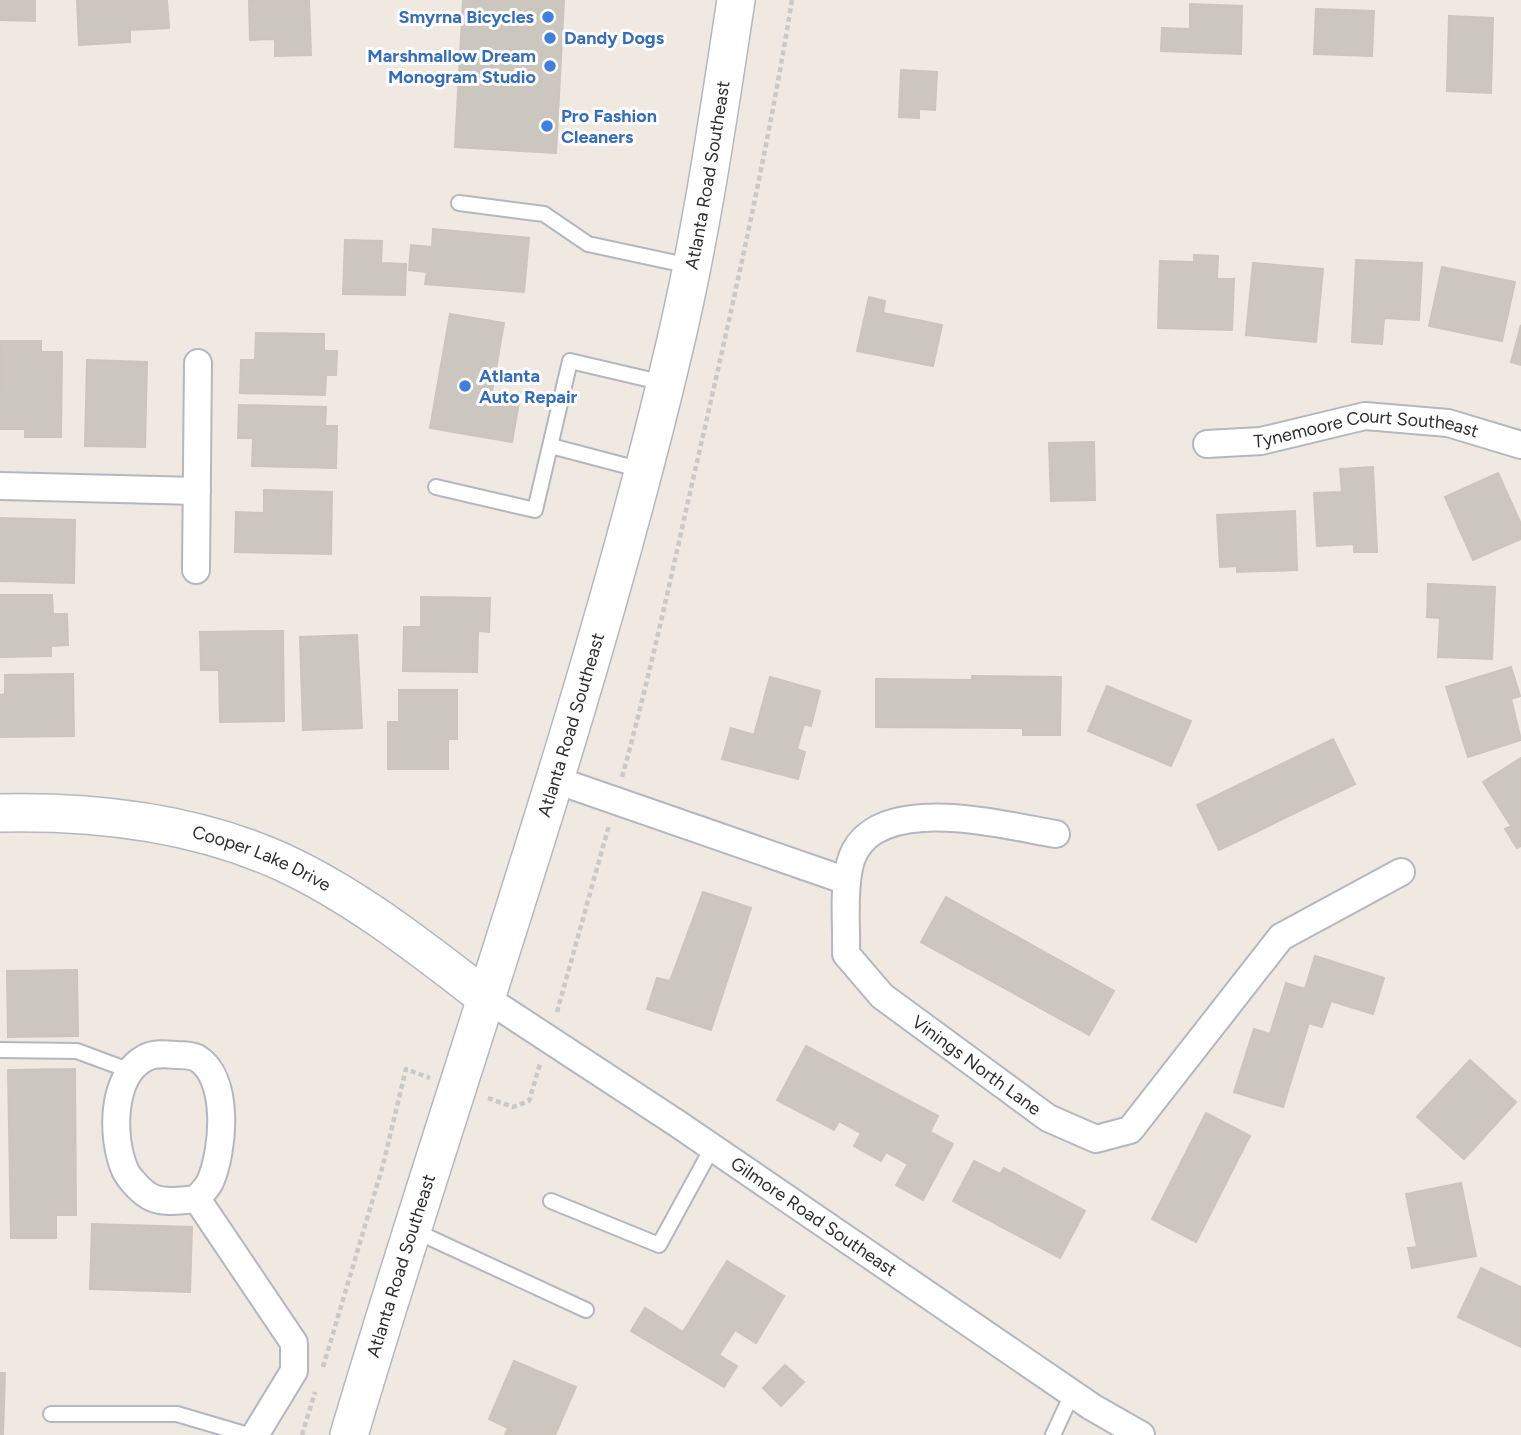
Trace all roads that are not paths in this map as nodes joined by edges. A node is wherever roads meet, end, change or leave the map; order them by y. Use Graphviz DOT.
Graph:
graph roads {
  1 [pos="736,0"];
  2 [pos="459,203"];
  3 [pos="691,266"];
  4 [pos="198,363"];
  5 [pos="666,383"];
  6 [pos="1207,444"];
  7 [pos="1521,445"];
  8 [pos="551,446"];
  9 [pos="643,470"];
  10 [pos="0,486"];
  11 [pos="436,487"];
  12 [pos="197,491"];
  13 [pos="196,569"];
  14 [pos="553,779"];
  15 [pos="0,813"];
  16 [pos="1056,834"];
  17 [pos="1401,873"];
  18 [pos="847,881"];
  19 [pos="486,998"];
  20 [pos="0,1050"];
  21 [pos="128,1070"];
  22 [pos="712,1148"];
  23 [pos="197,1199"];
  24 [pos="551,1201"];
  25 [pos="412,1230"];
  26 [pos="586,1310"];
  27 [pos="1072,1394"];
  28 [pos="51,1413"];
  29 [pos="248,1435"];
  30 [pos="255,1435"];
  31 [pos="349,1435"];
  32 [pos="1053,1435"];
  33 [pos="1141,1435"];
  1 -- 3 [label="main road, Atlanta Road Southeast"];
  2 -- 3 [label="lane"];
  3 -- 5 [label="main road, Atlanta Road Southeast"];
  4 -- 12 [label="street"];
  5 -- 8 [label="lane"];
  5 -- 9 [label="main road, Atlanta Road Southeast"];
  6 -- 7 [label="street, Tynemoore Court Southeast"];
  8 -- 9 [label="lane"];
  8 -- 11 [label="lane"];
  9 -- 14 [label="main road, Atlanta Road Southeast"];
  10 -- 12 [label="street"];
  12 -- 13 [label="street"];
  14 -- 18 [label="street"];
  14 -- 19 [label="main road, Atlanta Road Southeast"];
  15 -- 19 [label="main road, Cooper Lake Drive"];
  16 -- 18 [label="street, Vinings North Lane"];
  17 -- 18 [label="street, Vinings North Lane"];
  19 -- 22 [label="street, Gilmore Road Southeast"];
  19 -- 25 [label="main road, Atlanta Road Southeast"];
  20 -- 21 [label="lane"];
  21 -- 23 [label="street"];
  21 -- 23 [label="street"];
  22 -- 24 [label="lane"];
  22 -- 27 [label="street, Gilmore Road Southeast"];
  23 -- 30 [label="street"];
  25 -- 26 [label="lane"];
  25 -- 31 [label="main road, Atlanta Road Southeast"];
  27 -- 32 [label="lane"];
  27 -- 33 [label="street, Gilmore Road Southeast"];
  28 -- 29 [label="lane"];
}
